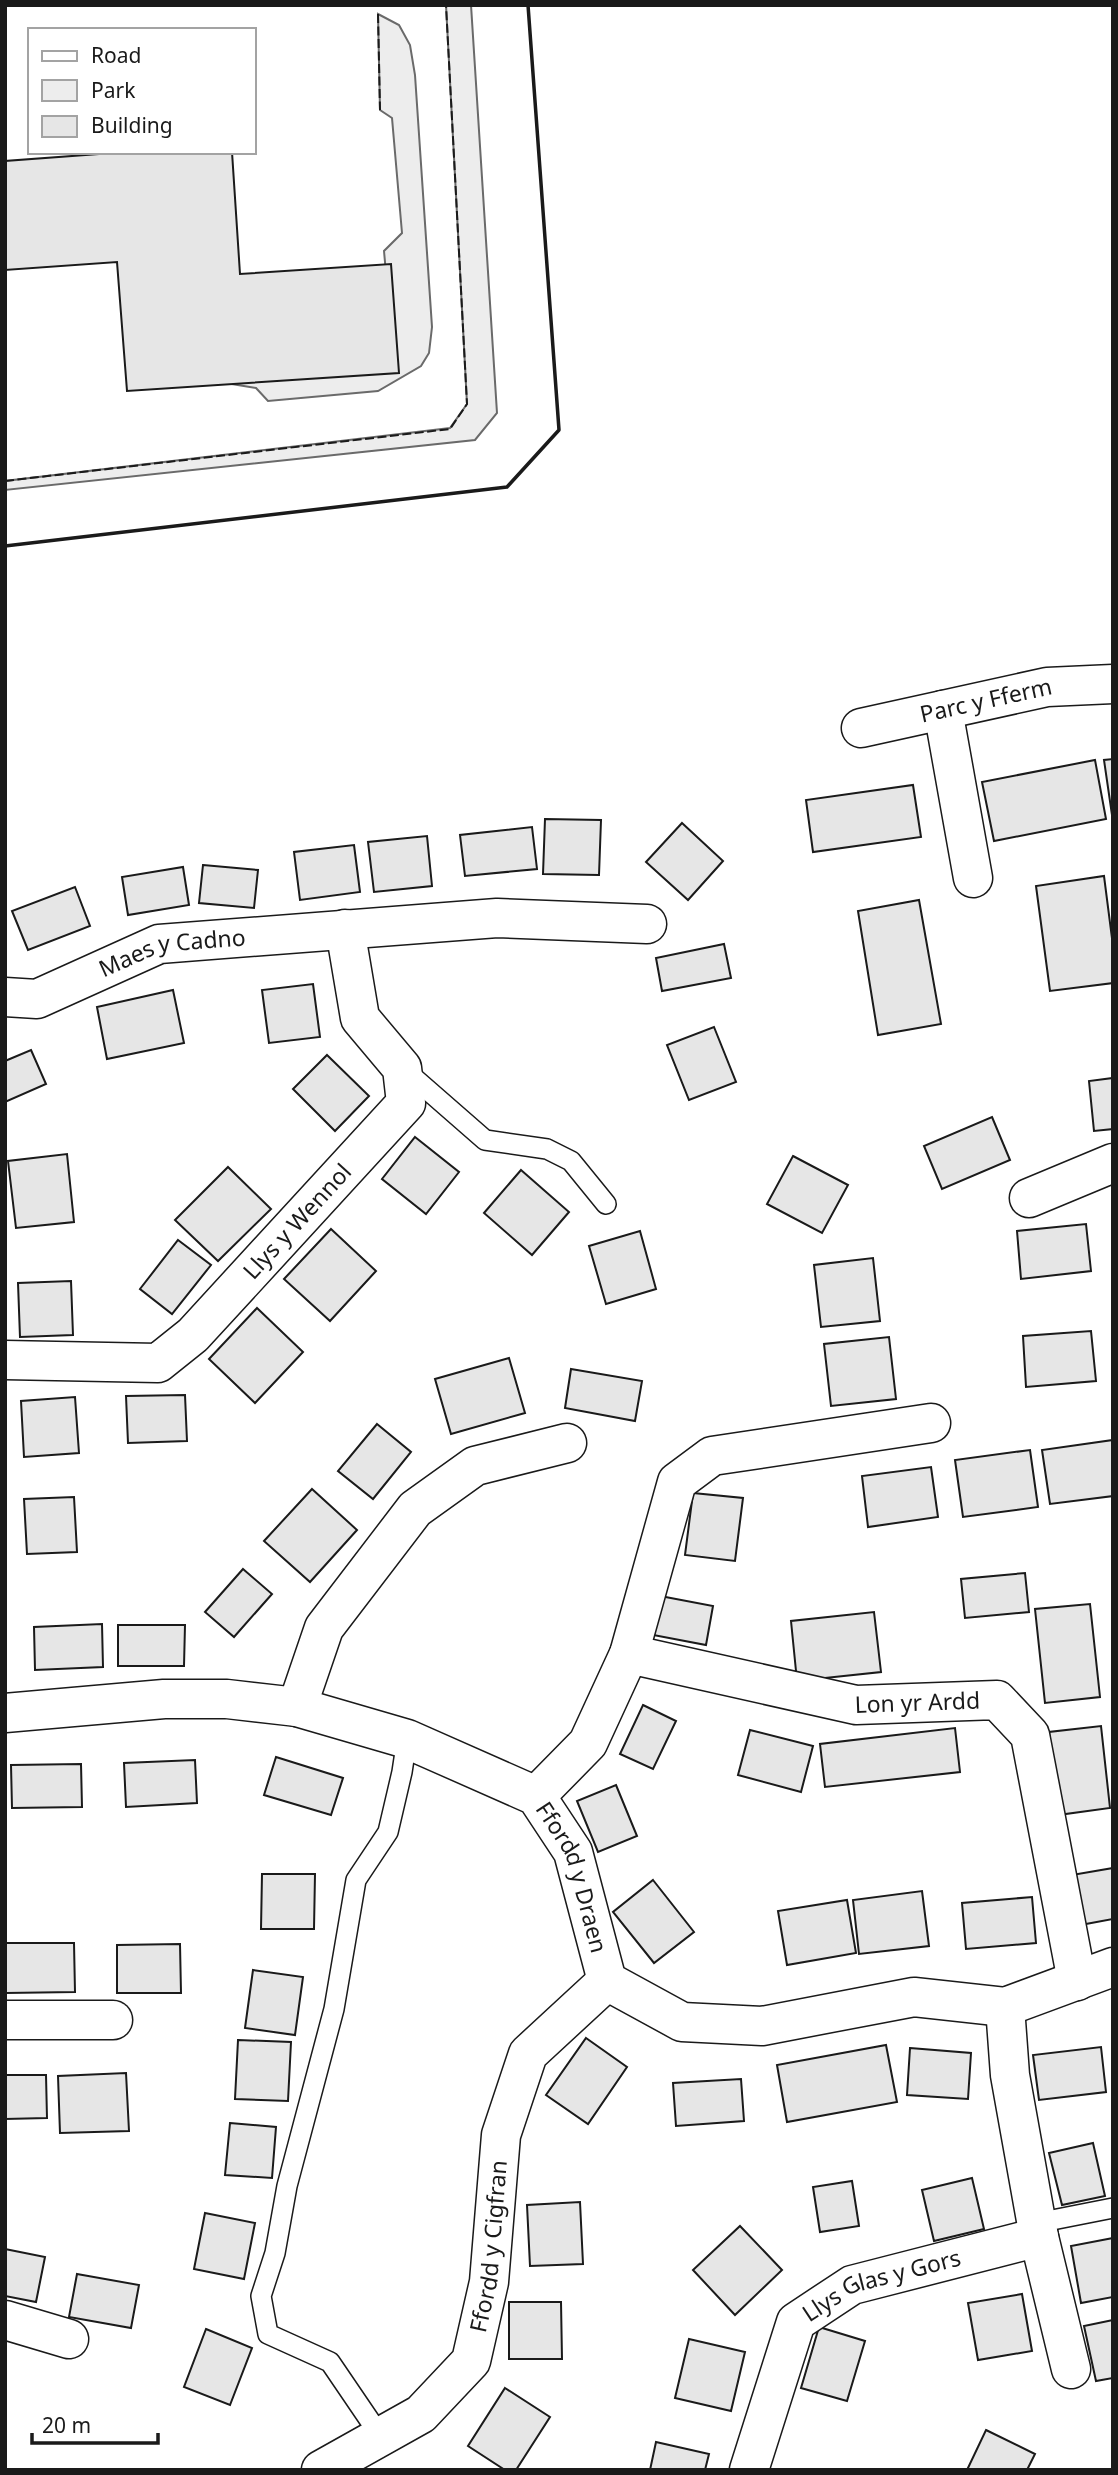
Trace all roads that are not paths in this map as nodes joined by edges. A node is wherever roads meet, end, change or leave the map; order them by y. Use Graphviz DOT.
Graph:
graph roads {
  1 [pos="1113,684"];
  2 [pos="943,710"];
  3 [pos="861,728"];
  4 [pos="973,877"];
  5 [pos="646,924"];
  6 [pos="345,929"];
  7 [pos="5,997"];
  8 [pos="402,1068"];
  9 [pos="1113,1163"];
  10 [pos="1029,1198"];
  11 [pos="606,1203"];
  12 [pos="5,1360"];
  13 [pos="931,1423"];
  14 [pos="567,1443"];
  15 [pos="629,1654"];
  16 [pos="297,1707"];
  17 [pos="5,1713"];
  18 [pos="407,1739"];
  19 [pos="536,1796"];
  20 [pos="1113,1967"];
  21 [pos="607,1981"];
  22 [pos="1077,1981"];
  23 [pos="1005,2007"];
  24 [pos="5,2020"];
  25 [pos="113,2020"];
  26 [pos="1113,2208"];
  27 [pos="1038,2230"];
  28 [pos="5,2320"];
  29 [pos="69,2339"];
  30 [pos="1072,2369"];
  31 [pos="381,2437"];
  32 [pos="321,2470"];
  33 [pos="750,2470"];
  1 -- 2 [label="street, Parc y Fferm"];
  2 -- 3 [label="street, Parc y Fferm"];
  2 -- 4 [label="street"];
  5 -- 6 [label="street, Maes y Cadno"];
  6 -- 7 [label="street, Maes y Cadno"];
  6 -- 8 [label="street"];
  8 -- 11 [label="lane"];
  8 -- 12 [label="street, Llys y Wennol"];
  9 -- 10 [label="street"];
  13 -- 15 [label="street"];
  14 -- 16 [label="street"];
  15 -- 19 [label="street"];
  15 -- 22 [label="street, Lon yr Ardd"];
  16 -- 17 [label="street, Ffordd y Draen"];
  16 -- 18 [label="street, Ffordd y Draen"];
  18 -- 19 [label="street, Ffordd y Draen"];
  18 -- 31 [label="lane"];
  19 -- 21 [label="street, Ffordd y Draen"];
  20 -- 22 [label="street, Ffordd y Draen"];
  21 -- 23 [label="street, Ffordd y Draen"];
  21 -- 31 [label="street, Ffordd y Cigfran"];
  22 -- 23 [label="street, Ffordd y Draen"];
  23 -- 27 [label="street"];
  24 -- 25 [label="street"];
  26 -- 27 [label="lane"];
  27 -- 30 [label="street"];
  27 -- 33 [label="street, Llys Glas y Gors"];
  28 -- 29 [label="street"];
  31 -- 32 [label="street, Ffordd y Cigfran"];
}
